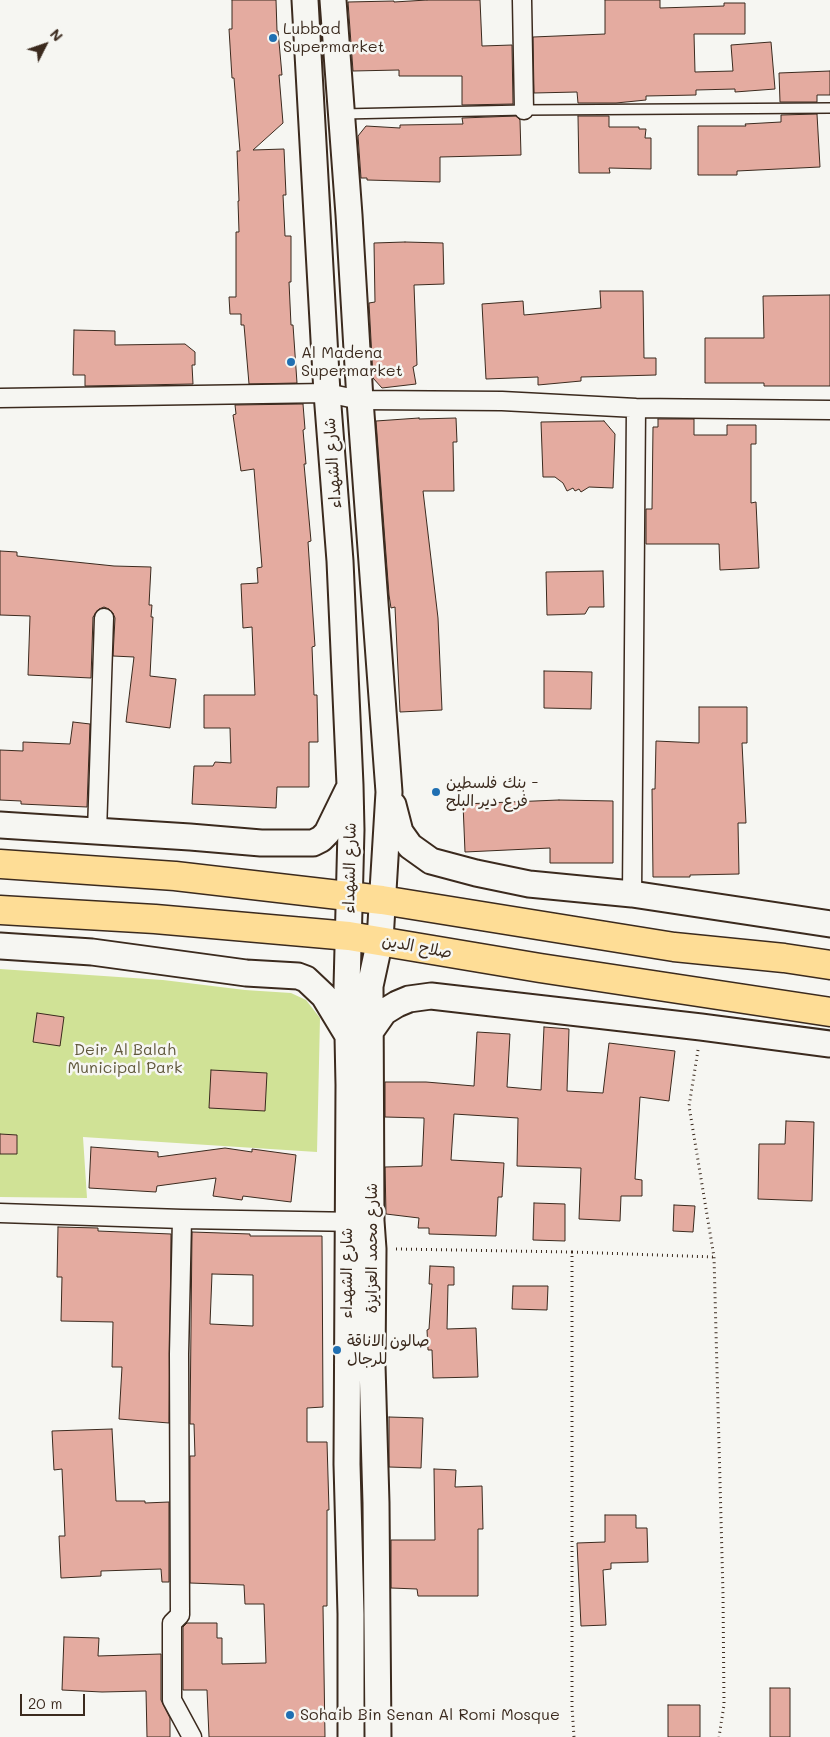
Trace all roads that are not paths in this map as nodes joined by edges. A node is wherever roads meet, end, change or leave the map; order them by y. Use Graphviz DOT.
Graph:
graph roads {
  1 [pos="305,0"];
  2 [pos="333,0"];
  3 [pos="522,0"];
  4 [pos="830,108"];
  5 [pos="524,110"];
  6 [pos="340,114"];
  7 [pos="327,393"];
  8 [pos="0,398"];
  9 [pos="360,400"];
  10 [pos="636,408"];
  11 [pos="830,410"];
  12 [pos="104,618"];
  13 [pos="350,785"];
  14 [pos="389,792"];
  15 [pos="0,825"];
  16 [pos="97,832"];
  17 [pos="0,864"];
  18 [pos="632,894"];
  19 [pos="350,897"];
  20 [pos="382,900"];
  21 [pos="0,910"];
  22 [pos="830,924"];
  23 [pos="349,936"];
  24 [pos="380,940"];
  25 [pos="0,946"];
  26 [pos="830,965"];
  27 [pos="830,1012"];
  28 [pos="359,1034"];
  29 [pos="830,1044"];
  30 [pos="0,1213"];
  31 [pos="182,1219"];
  32 [pos="359,1222"];
  33 [pos="192,1737"];
  34 [pos="351,1737"];
  35 [pos="378,1737"];
  1 -- 7 [label="main road, شارع الشهداء"];
  2 -- 6 [label="main road, شارع الشهداء"];
  3 -- 5 [label="street"];
  4 -- 5 [label="lane"];
  5 -- 6 [label="lane"];
  6 -- 9 [label="main road, شارع الشهداء"];
  7 -- 8 [label="street"];
  7 -- 9 [label="street"];
  7 -- 13 [label="main road, شارع الشهداء"];
  9 -- 10 [label="street"];
  9 -- 14 [label="main road, شارع الشهداء"];
  10 -- 11 [label="street"];
  10 -- 18 [label="street"];
  12 -- 16 [label="street"];
  13 -- 16 [label="main road"];
  13 -- 19 [label="main road, شارع الشهداء"];
  14 -- 18 [label="main road"];
  14 -- 20 [label="main road, شارع الشهداء"];
  15 -- 16 [label="main road"];
  17 -- 19 [label="highway"];
  18 -- 22 [label="main road"];
  19 -- 20 [label="highway"];
  19 -- 23 [label="main road, شارع الشهداء"];
  20 -- 24 [label="main road, شارع الشهداء"];
  20 -- 26 [label="highway"];
  21 -- 23 [label="highway, صلاح الدين"];
  23 -- 24 [label="highway, صلاح الدين"];
  23 -- 28 [label="main road, شارع الشهداء"];
  24 -- 27 [label="highway, صلاح الدين"];
  24 -- 28 [label="main road, شارع محمد العزايزة"];
  25 -- 28 [label="main road"];
  28 -- 29 [label="main road"];
  28 -- 32 [label="main road, شارع محمد العزايزة"];
  30 -- 31 [label="street"];
  31 -- 32 [label="street"];
  31 -- 33 [label="street"];
  32 -- 34 [label="main road, شارع الشهداء"];
  32 -- 35 [label="main road, شارع محمد العزايزة"];
}
